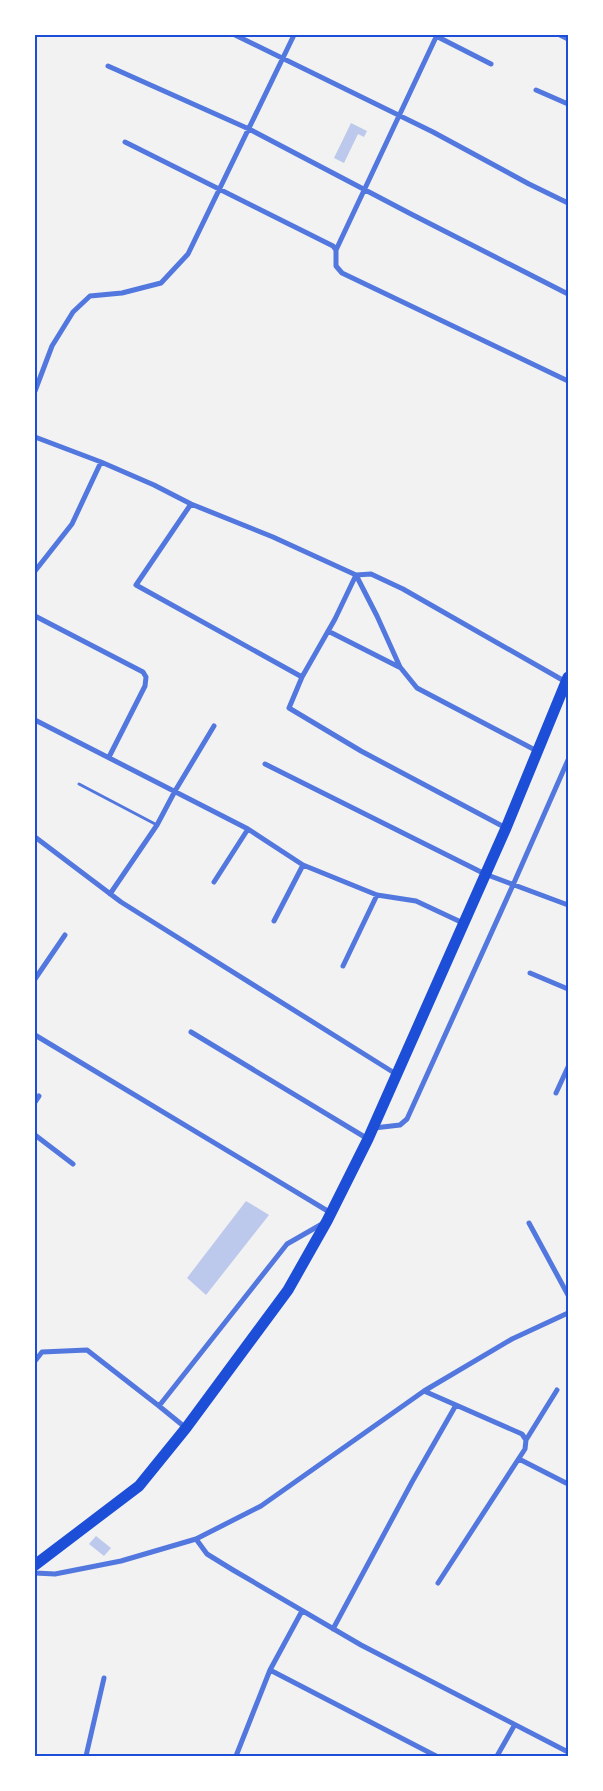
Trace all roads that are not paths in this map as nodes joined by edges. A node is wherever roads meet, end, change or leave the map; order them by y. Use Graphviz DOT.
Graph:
graph roads {
  1 [pos="235,35"];
  2 [pos="294,35"];
  3 [pos="436,35"];
  4 [pos="560,35"];
  5 [pos="568,39"];
  6 [pos="283,59"];
  7 [pos="491,64"];
  8 [pos="108,66"];
  9 [pos="536,90"];
  10 [pos="568,104"];
  11 [pos="400,116"];
  12 [pos="249,129"];
  13 [pos="124,142"];
  14 [pos="220,189"];
  15 [pos="365,190"];
  16 [pos="568,203"];
  17 [pos="336,250"];
  18 [pos="568,294"];
  19 [pos="568,381"];
  20 [pos="35,392"];
  21 [pos="35,437"];
  22 [pos="100,462"];
  23 [pos="191,504"];
  24 [pos="35,571"];
  25 [pos="356,575"];
  26 [pos="35,616"];
  27 [pos="328,631"];
  28 [pos="400,667"];
  29 [pos="302,677"];
  30 [pos="567,679"];
  31 [pos="35,720"];
  32 [pos="214,726"];
  33 [pos="538,751"];
  34 [pos="109,757"];
  35 [pos="568,760"];
  36 [pos="266,764"];
  37 [pos="80,784"];
  38 [pos="175,792"];
  39 [pos="157,825"];
  40 [pos="506,828"];
  41 [pos="248,829"];
  42 [pos="35,837"];
  43 [pos="303,865"];
  44 [pos="485,874"];
  45 [pos="214,882"];
  46 [pos="513,885"];
  47 [pos="110,894"];
  48 [pos="377,895"];
  49 [pos="568,905"];
  50 [pos="274,921"];
  51 [pos="464,923"];
  52 [pos="65,936"];
  53 [pos="343,966"];
  54 [pos="530,973"];
  55 [pos="35,979"];
  56 [pos="568,989"];
  57 [pos="191,1032"];
  58 [pos="35,1035"];
  59 [pos="568,1068"];
  60 [pos="397,1074"];
  61 [pos="556,1093"];
  62 [pos="39,1096"];
  63 [pos="35,1102"];
  64 [pos="370,1134"];
  65 [pos="35,1135"];
  66 [pos="73,1164"];
  67 [pos="329,1217"];
  68 [pos="529,1223"];
  69 [pos="568,1295"];
  70 [pos="568,1313"];
  71 [pos="35,1361"];
  72 [pos="557,1390"];
  73 [pos="424,1391"];
  74 [pos="159,1406"];
  75 [pos="456,1406"];
  76 [pos="186,1428"];
  77 [pos="526,1440"];
  78 [pos="519,1459"];
  79 [pos="568,1484"];
  80 [pos="196,1540"];
  81 [pos="35,1565"];
  82 [pos="35,1573"];
  83 [pos="438,1583"];
  84 [pos="302,1611"];
  85 [pos="333,1629"];
  86 [pos="270,1670"];
  87 [pos="104,1678"];
  88 [pos="514,1726"];
  89 [pos="568,1752"];
  90 [pos="86,1756"];
  91 [pos="236,1756"];
  92 [pos="436,1756"];
  93 [pos="497,1756"];
  1 -- 6 [label="street"];
  2 -- 6 [label="street"];
  3 -- 7 [label="street"];
  3 -- 11 [label="street"];
  4 -- 5 [label="street"];
  6 -- 11 [label="street"];
  6 -- 12 [label="street"];
  8 -- 12 [label="street"];
  9 -- 10 [label="street"];
  11 -- 15 [label="street"];
  11 -- 16 [label="street"];
  12 -- 14 [label="street"];
  12 -- 15 [label="street"];
  13 -- 14 [label="street"];
  14 -- 17 [label="street"];
  14 -- 20 [label="street"];
  15 -- 17 [label="street"];
  15 -- 18 [label="street"];
  17 -- 19 [label="street"];
  21 -- 22 [label="street"];
  22 -- 23 [label="street"];
  22 -- 24 [label="street"];
  23 -- 25 [label="street"];
  23 -- 29 [label="street"];
  25 -- 27 [label="street"];
  25 -- 28 [label="street"];
  25 -- 30 [label="street"];
  26 -- 34 [label="street"];
  27 -- 28 [label="street"];
  27 -- 29 [label="street"];
  28 -- 33 [label="street"];
  29 -- 40 [label="street"];
  30 -- 33 [label="highway"];
  31 -- 34 [label="street"];
  32 -- 38 [label="street"];
  33 -- 40 [label="highway"];
  34 -- 38 [label="street"];
  35 -- 46 [label="street"];
  36 -- 44 [label="street"];
  37 -- 39 [label="lane"];
  38 -- 39 [label="street"];
  38 -- 41 [label="street"];
  39 -- 47 [label="street"];
  40 -- 44 [label="highway"];
  41 -- 43 [label="street"];
  41 -- 45 [label="street"];
  42 -- 47 [label="street"];
  43 -- 48 [label="street"];
  43 -- 50 [label="street"];
  44 -- 46 [label="street"];
  44 -- 51 [label="highway"];
  46 -- 49 [label="street"];
  46 -- 64 [label="street"];
  47 -- 60 [label="street"];
  48 -- 51 [label="street"];
  48 -- 53 [label="street"];
  51 -- 60 [label="highway"];
  52 -- 55 [label="street"];
  54 -- 56 [label="street"];
  57 -- 64 [label="street"];
  58 -- 67 [label="street"];
  59 -- 61 [label="street"];
  60 -- 64 [label="highway"];
  62 -- 63 [label="street"];
  64 -- 67 [label="highway"];
  65 -- 66 [label="street"];
  67 -- 74 [label="street"];
  67 -- 76 [label="highway"];
  68 -- 69 [label="street"];
  70 -- 73 [label="street"];
  71 -- 74 [label="street"];
  72 -- 77 [label="street"];
  73 -- 75 [label="street"];
  73 -- 80 [label="street"];
  74 -- 76 [label="street"];
  75 -- 77 [label="street"];
  75 -- 85 [label="street"];
  76 -- 81 [label="highway"];
  77 -- 78 [label="street"];
  78 -- 79 [label="street"];
  78 -- 83 [label="street"];
  80 -- 82 [label="street"];
  80 -- 84 [label="street"];
  84 -- 85 [label="street"];
  84 -- 86 [label="street"];
  85 -- 88 [label="street"];
  86 -- 91 [label="street"];
  86 -- 92 [label="street"];
  87 -- 90 [label="street"];
  88 -- 89 [label="street"];
  88 -- 93 [label="street"];
}
